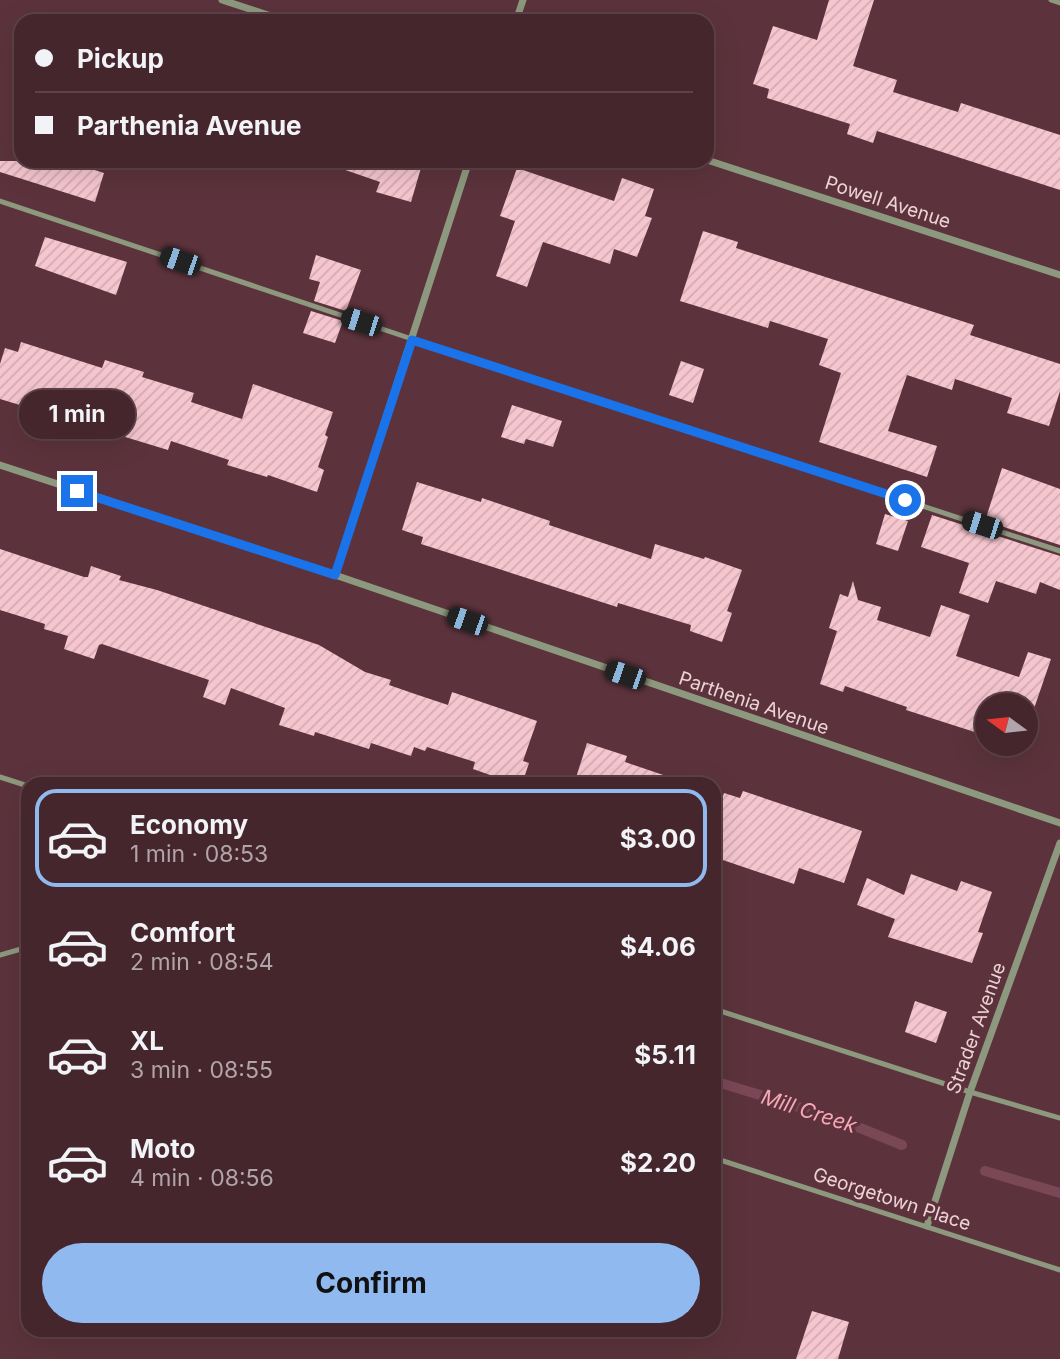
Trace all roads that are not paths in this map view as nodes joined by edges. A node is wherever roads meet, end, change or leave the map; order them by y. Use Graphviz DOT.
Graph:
graph roads {
  1 [pos="222,0"];
  2 [pos="1051,0"];
  3 [pos="1060,3"];
  4 [pos="265,14"];
  5 [pos="714,162"];
  6 [pos="467,168"];
  7 [pos="0,201"];
  8 [pos="1060,275"];
  9 [pos="412,340"];
  10 [pos="0,465"];
  11 [pos="1060,551"];
  12 [pos="335,575"];
  13 [pos="0,777"];
  14 [pos="21,784"];
  15 [pos="1060,823"];
  16 [pos="1060,843"];
  17 [pos="21,949"];
  18 [pos="0,955"];
  19 [pos="721,1011"];
  20 [pos="970,1092"];
  21 [pos="1060,1118"];
  22 [pos="721,1160"];
  23 [pos="927,1226"];
  24 [pos="1060,1270"];
  1 -- 4 [label="street"];
  2 -- 3 [label="lane"];
  5 -- 8 [label="street, Powell Avenue"];
  6 -- 9 [label="street"];
  7 -- 9 [label="lane"];
  9 -- 11 [label="lane"];
  9 -- 12 [label="street"];
  10 -- 12 [label="street, Parthenia Avenue"];
  12 -- 15 [label="street, Parthenia Avenue"];
  13 -- 14 [label="lane"];
  16 -- 20 [label="street, Strader Avenue"];
  17 -- 18 [label="lane"];
  19 -- 20 [label="lane"];
  20 -- 21 [label="lane"];
  20 -- 23 [label="street, Strader Avenue"];
  22 -- 23 [label="lane, Georgetown Place"];
  23 -- 24 [label="lane, Georgetown Place"];
}
